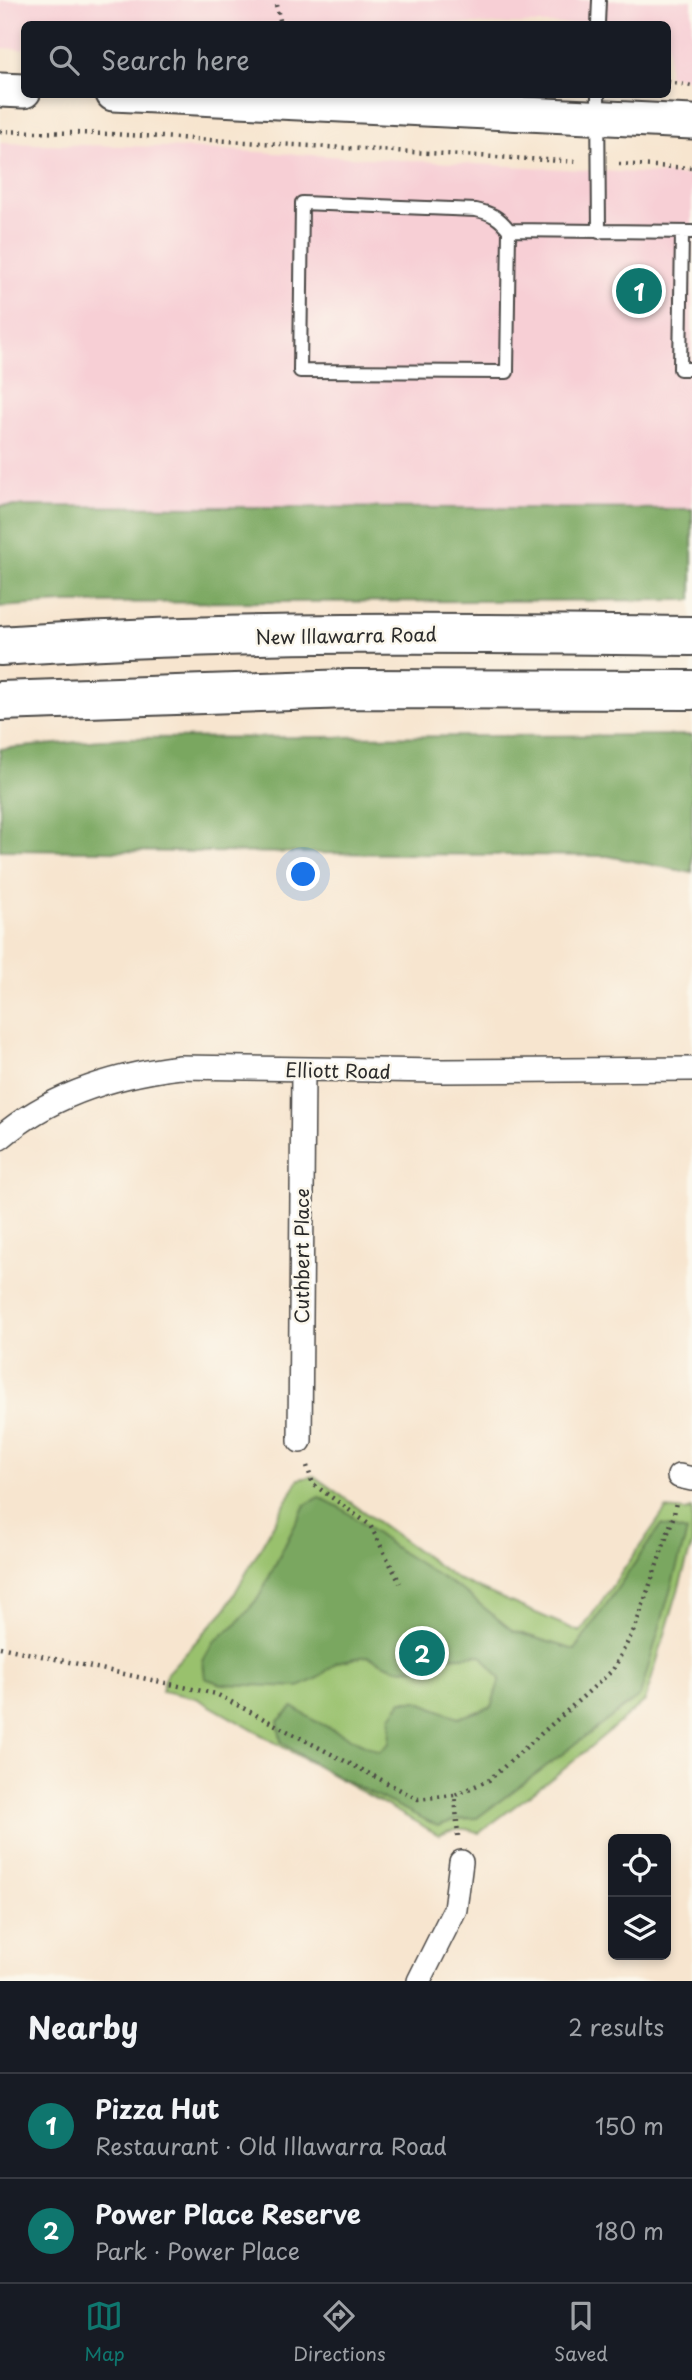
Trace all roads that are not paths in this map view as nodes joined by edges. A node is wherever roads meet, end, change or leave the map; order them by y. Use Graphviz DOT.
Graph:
graph roads {
  1 [pos="599,0"];
  2 [pos="598,21"];
  3 [pos="0,90"];
  4 [pos="21,91"];
  5 [pos="275,98"];
  6 [pos="598,106"];
  7 [pos="692,122"];
  8 [pos="509,230"];
  9 [pos="599,232"];
  10 [pos="687,232"];
  11 [pos="692,369"];
  12 [pos="692,636"];
  13 [pos="0,646"];
  14 [pos="692,690"];
  15 [pos="0,701"];
  16 [pos="692,1069"];
  17 [pos="303,1070"];
  18 [pos="0,1138"];
  19 [pos="300,1441"];
  20 [pos="461,1862"];
  21 [pos="419,1981"];
  1 -- 2 [label="lane"];
  3 -- 4 [label="street"];
  5 -- 6 [label="street"];
  6 -- 7 [label="street"];
  6 -- 9 [label="lane"];
  8 -- 8 [label="lane"];
  8 -- 9 [label="lane"];
  9 -- 10 [label="lane"];
  10 -- 11 [label="lane"];
  12 -- 13 [label="highway, New Illawarra Road"];
  14 -- 15 [label="highway"];
  16 -- 17 [label="street, Elliott Road"];
  17 -- 18 [label="street, Elliott Road"];
  17 -- 19 [label="street, Cuthbert Place"];
  20 -- 21 [label="street"];
}
